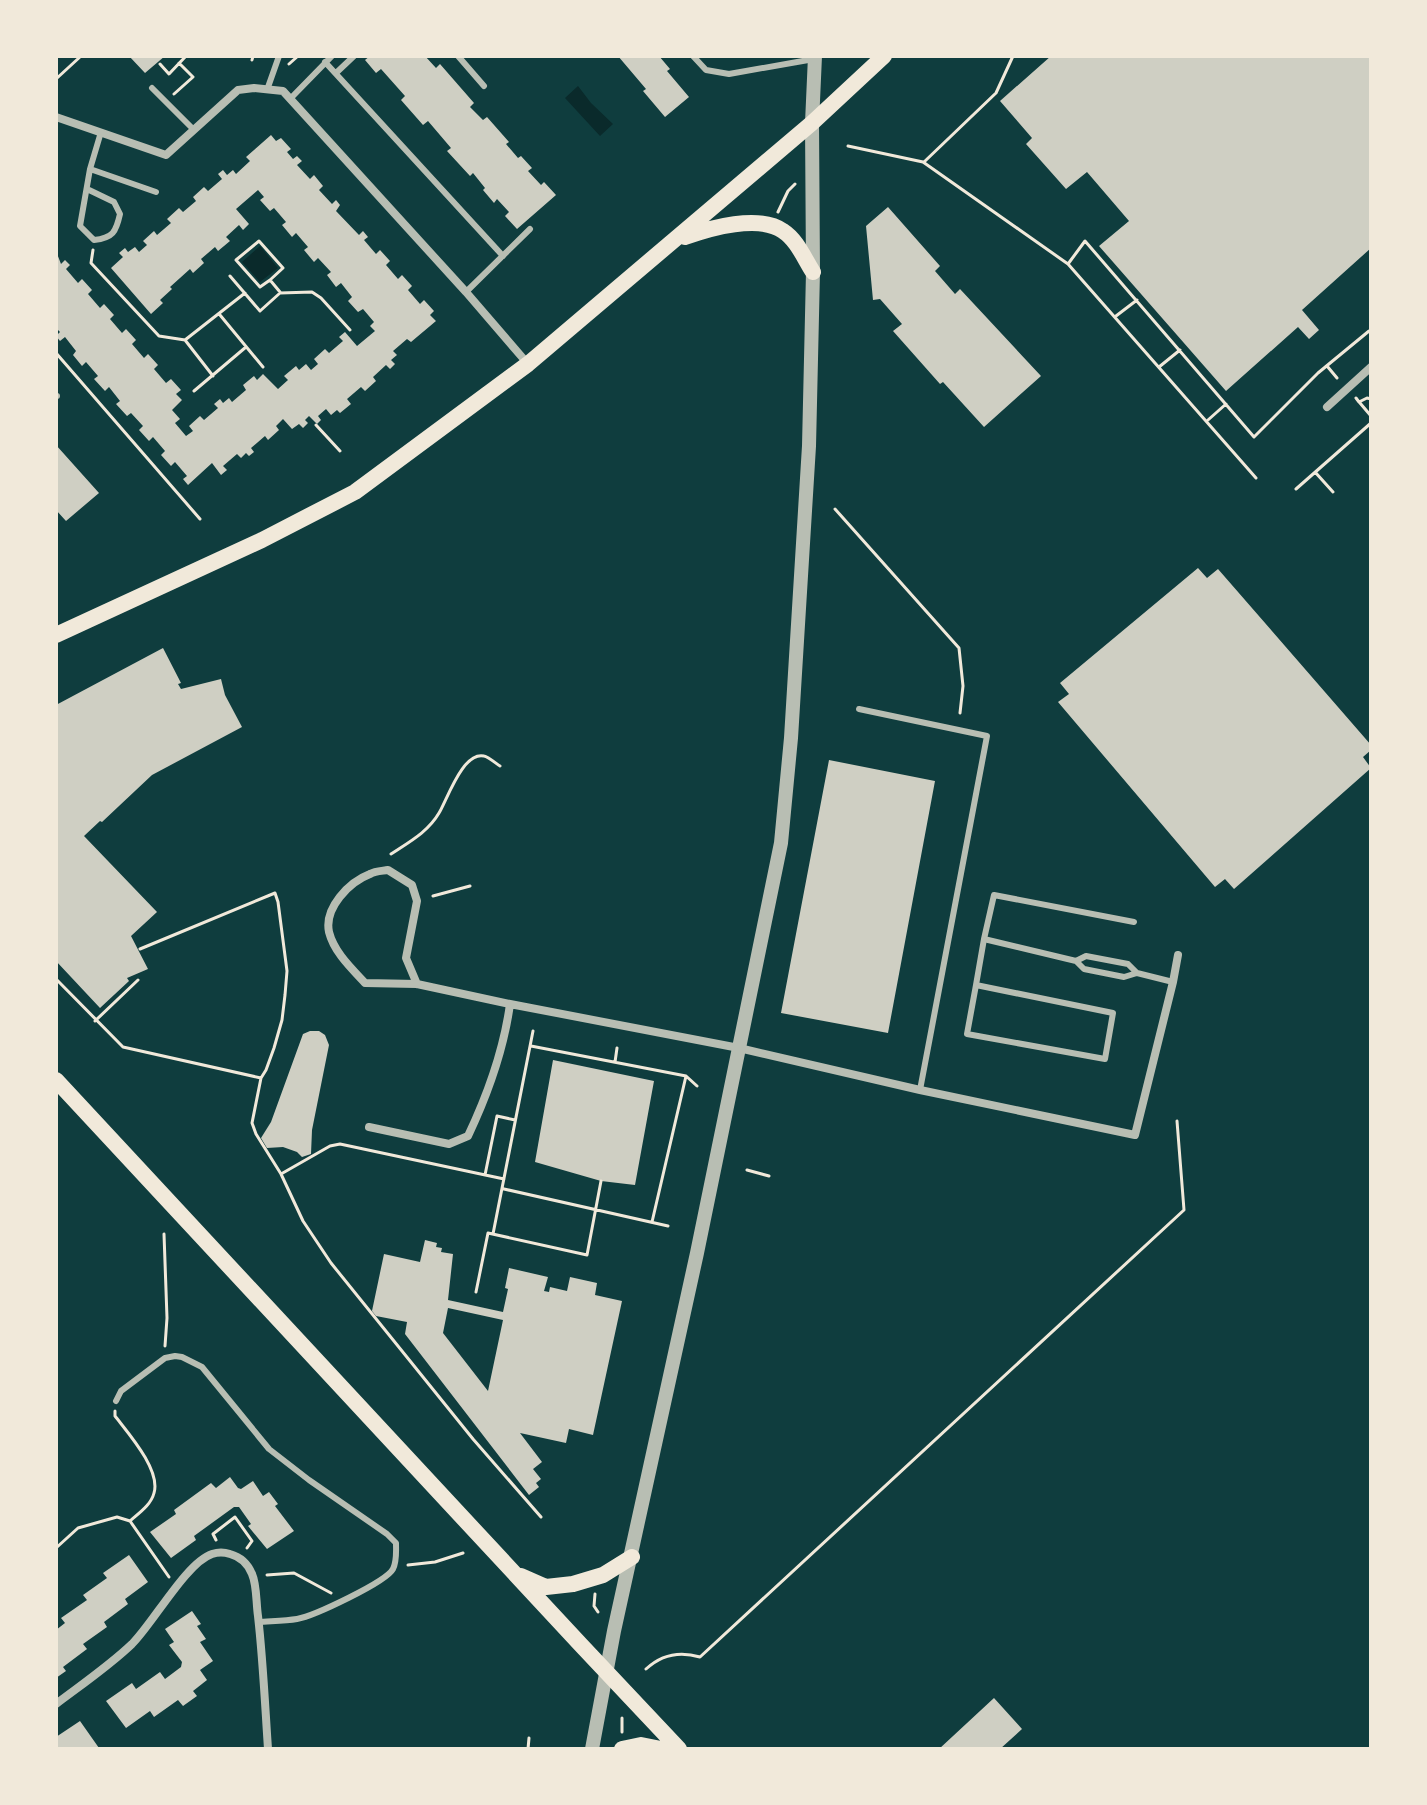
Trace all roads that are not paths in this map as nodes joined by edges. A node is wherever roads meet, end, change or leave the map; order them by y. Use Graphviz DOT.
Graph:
graph roads {
  1 [pos="332,56"];
  2 [pos="354,56"];
  3 [pos="458,56"];
  4 [pos="693,56"];
  5 [pos="884,56"];
  6 [pos="276,58"];
  7 [pos="815,58"];
  8 [pos="325,62"];
  9 [pos="336,73"];
  10 [pos="484,86"];
  11 [pos="152,88"];
  12 [pos="267,90"];
  13 [pos="290,99"];
  14 [pos="56,117"];
  15 [pos="812,123"];
  16 [pos="194,130"];
  17 [pos="101,132"];
  18 [pos="90,169"];
  19 [pos="87,189"];
  20 [pos="156,192"];
  21 [pos="530,229"];
  22 [pos="675,240"];
  23 [pos="503,256"];
  24 [pos="813,272"];
  25 [pos="466,292"];
  26 [pos="528,364"];
  27 [pos="1371,367"];
  28 [pos="1327,407"];
  29 [pos="56,635"];
  30 [pos="859,709"];
  31 [pos="1134,922"];
  32 [pos="984,939"];
  33 [pos="1178,955"];
  34 [pos="1076,961"];
  35 [pos="1137,973"];
  36 [pos="1173,982"];
  37 [pos="417,984"];
  38 [pos="976,985"];
  39 [pos="510,1004"];
  40 [pos="739,1048"];
  41 [pos="56,1080"];
  42 [pos="920,1090"];
  43 [pos="369,1127"];
  44 [pos="116,1401"];
  45 [pos="632,1557"];
  46 [pos="516,1574"];
  47 [pos="258,1622"];
  48 [pos="606,1673"];
  49 [pos="56,1704"];
  50 [pos="623,1744"];
  51 [pos="268,1749"];
  52 [pos="592,1749"];
  53 [pos="661,1749"];
  54 [pos="679,1749"];
  1 -- 8 [label="lane"];
  2 -- 9 [label="lane"];
  3 -- 10 [label="lane"];
  4 -- 7 [label="lane"];
  5 -- 15 [label="main road"];
  6 -- 12 [label="lane"];
  7 -- 15 [label="street"];
  8 -- 9 [label="lane"];
  8 -- 13 [label="lane"];
  9 -- 23 [label="lane"];
  11 -- 16 [label="lane"];
  12 -- 13 [label="street"];
  12 -- 16 [label="street"];
  13 -- 25 [label="street"];
  14 -- 17 [label="street"];
  15 -- 22 [label="main road"];
  15 -- 24 [label="street"];
  16 -- 17 [label="street"];
  17 -- 18 [label="lane"];
  18 -- 19 [label="lane"];
  18 -- 20 [label="lane"];
  19 -- 19 [label="lane"];
  21 -- 23 [label="lane"];
  22 -- 24 [label="main road"];
  22 -- 26 [label="main road"];
  23 -- 25 [label="lane"];
  24 -- 40 [label="street"];
  25 -- 26 [label="street"];
  26 -- 29 [label="main road"];
  27 -- 28 [label="street"];
  30 -- 42 [label="lane"];
  31 -- 32 [label="lane"];
  32 -- 34 [label="lane"];
  32 -- 38 [label="lane"];
  33 -- 36 [label="street"];
  34 -- 35 [label="lane"];
  34 -- 35 [label="lane"];
  35 -- 36 [label="lane"];
  36 -- 42 [label="street"];
  37 -- 37 [label="street"];
  37 -- 39 [label="street"];
  38 -- 38 [label="lane"];
  39 -- 40 [label="street"];
  39 -- 43 [label="street"];
  40 -- 42 [label="street"];
  40 -- 45 [label="street"];
  41 -- 46 [label="main road"];
  44 -- 47 [label="lane"];
  45 -- 46 [label="main road"];
  45 -- 48 [label="street"];
  46 -- 48 [label="main road"];
  47 -- 49 [label="street"];
  47 -- 51 [label="street"];
  48 -- 52 [label="street"];
  48 -- 54 [label="main road"];
  50 -- 53 [label="main road"];
}
